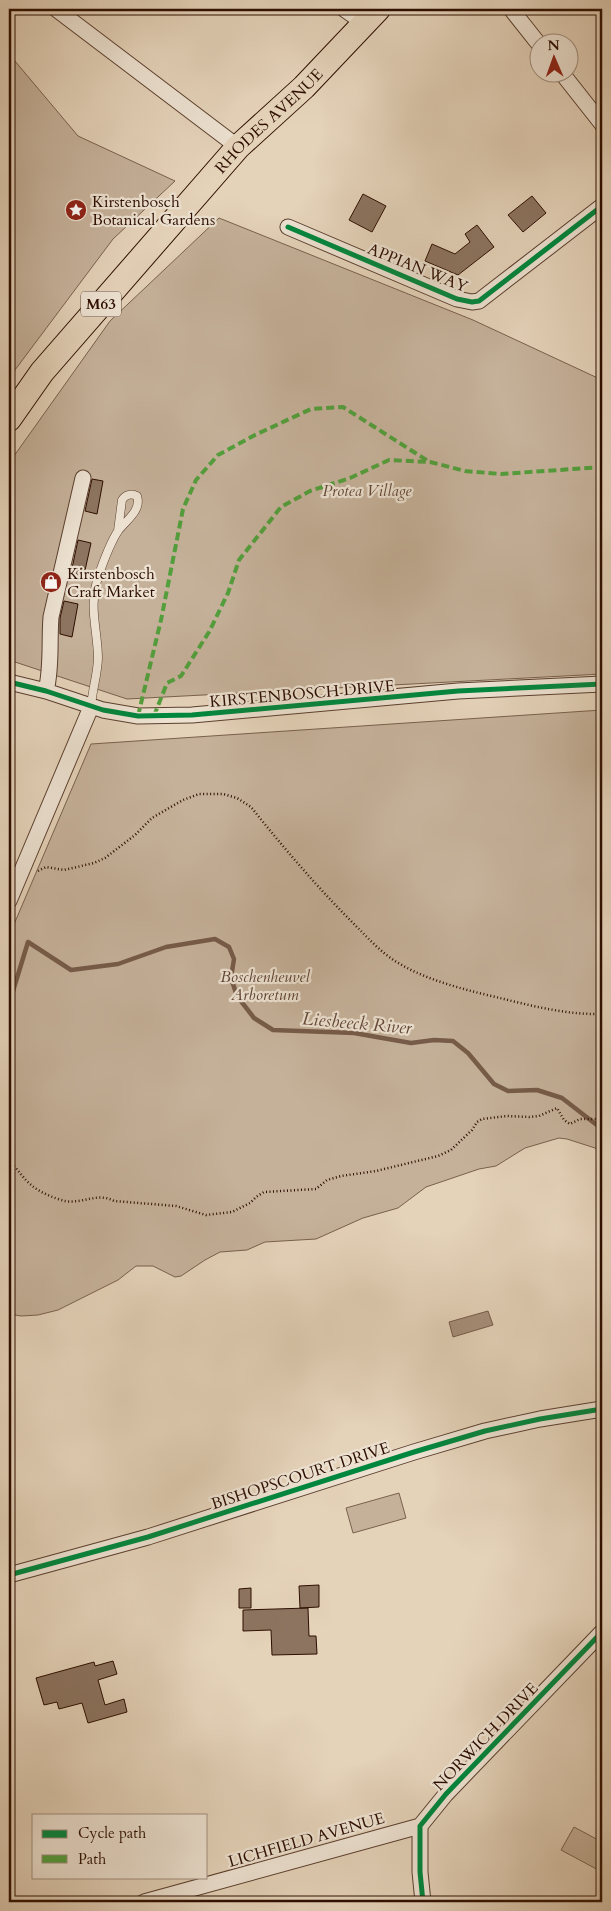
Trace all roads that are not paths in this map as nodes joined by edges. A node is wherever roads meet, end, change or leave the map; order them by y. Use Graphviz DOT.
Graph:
graph roads {
  1 [pos="56,9"];
  2 [pos="344,9"];
  3 [pos="511,9"];
  4 [pos="371,16"];
  5 [pos="529,32"];
  6 [pos="569,82"];
  7 [pos="602,124"];
  8 [pos="238,146"];
  9 [pos="602,206"];
  10 [pos="288,227"];
  11 [pos="9,419"];
  12 [pos="82,478"];
  13 [pos="118,532"];
  14 [pos="9,682"];
  15 [pos="602,684"];
  16 [pos="46,691"];
  17 [pos="91,707"];
  18 [pos="9,901"];
  19 [pos="601,1413"];
  20 [pos="9,1575"];
  21 [pos="602,1632"];
  22 [pos="420,1826"];
  23 [pos="144,1902"];
  24 [pos="423,1902"];
  1 -- 8 [label="street"];
  2 -- 4 [label="street"];
  3 -- 5 [label="street"];
  4 -- 8 [label="main road, RHODES AVENUE / M63"];
  6 -- 7 [label="street"];
  8 -- 11 [label="main road, RHODES AVENUE / M63"];
  9 -- 10 [label="street, APPIAN WAY"];
  12 -- 16 [label="street"];
  13 -- 17 [label="lane"];
  14 -- 16 [label="street, KIRSTENBOSCH DRIVE"];
  15 -- 17 [label="street, KIRSTENBOSCH DRIVE"];
  16 -- 17 [label="street, KIRSTENBOSCH DRIVE"];
  17 -- 18 [label="street"];
  19 -- 20 [label="street, BISHOPSCOURT DRIVE"];
  21 -- 22 [label="street, NORWICH DRIVE"];
  22 -- 23 [label="street, LICHFIELD AVENUE"];
  22 -- 24 [label="street"];
}
